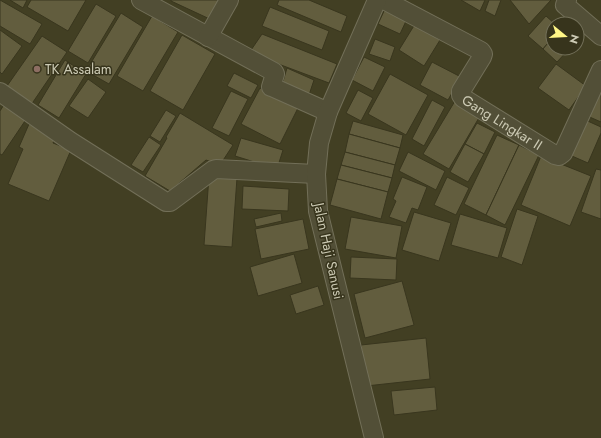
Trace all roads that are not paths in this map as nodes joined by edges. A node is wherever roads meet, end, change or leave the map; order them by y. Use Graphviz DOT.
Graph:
graph roads {
  1 [pos="141,0"];
  2 [pos="229,0"];
  3 [pos="377,0"];
  4 [pos="384,0"];
  5 [pos="567,0"];
  6 [pos="601,36"];
  7 [pos="208,37"];
  8 [pos="601,70"];
  9 [pos="0,92"];
  10 [pos="328,112"];
  11 [pos="316,174"];
  12 [pos="374,438"];
  1 -- 7 [label="street"];
  2 -- 7 [label="street"];
  3 -- 10 [label="street, Jalan Haji Sanusi"];
  4 -- 8 [label="street, Gang Lingkar II"];
  5 -- 6 [label="street"];
  7 -- 10 [label="street"];
  9 -- 11 [label="street"];
  10 -- 11 [label="street, Jalan Haji Sanusi"];
  11 -- 12 [label="street, Jalan Haji Sanusi"];
}
